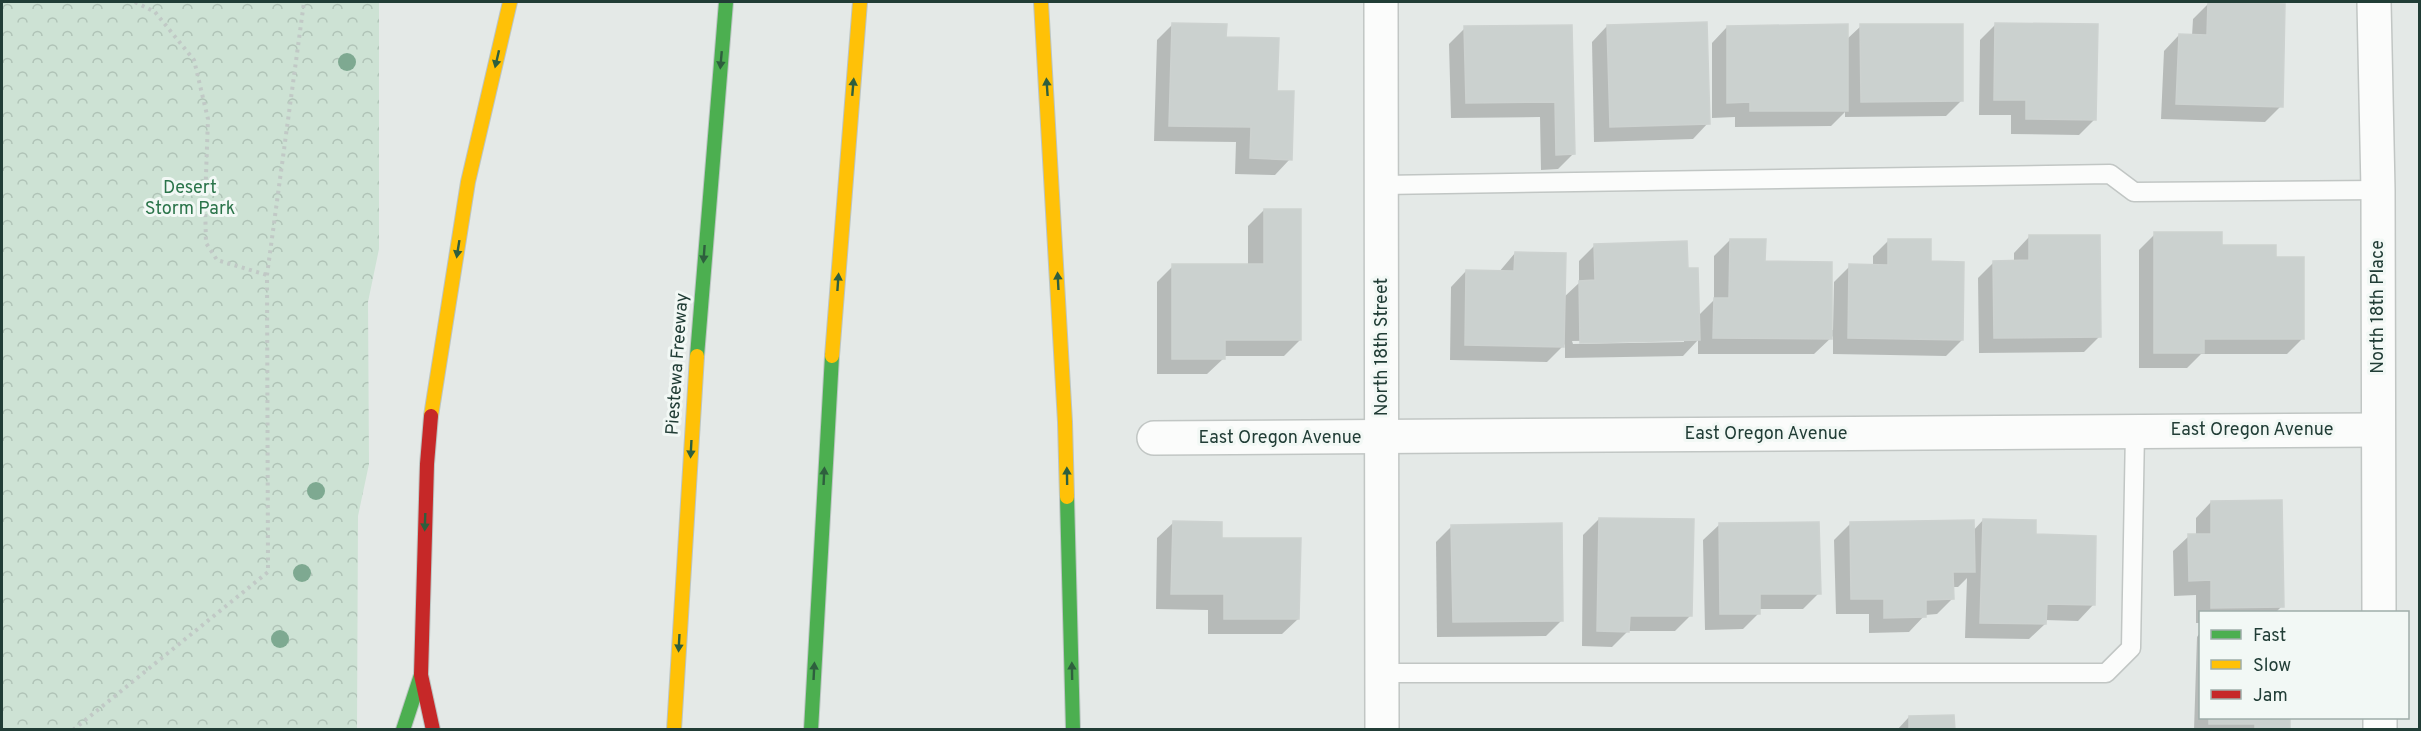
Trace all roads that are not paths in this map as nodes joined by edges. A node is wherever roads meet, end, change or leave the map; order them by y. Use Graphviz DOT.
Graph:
graph roads {
  1 [pos="510,2"];
  2 [pos="726,2"];
  3 [pos="860,2"];
  4 [pos="1041,2"];
  5 [pos="1381,2"];
  6 [pos="2374,2"];
  7 [pos="1382,185"];
  8 [pos="2378,190"];
  9 [pos="2378,430"];
  10 [pos="2135,431"];
  11 [pos="1382,437"];
  12 [pos="1154,438"];
  13 [pos="2379,611"];
  14 [pos="1382,673"];
  15 [pos="421,675"];
  16 [pos="403,729"];
  17 [pos="434,729"];
  18 [pos="674,729"];
  19 [pos="811,729"];
  20 [pos="1073,729"];
  21 [pos="1382,729"];
  1 -- 15 [label="highway, one-way"];
  2 -- 18 [label="highway, Piestewa Freeway, one-way"];
  19 -- 3 [label="highway, one-way"];
  20 -- 4 [label="highway, one-way"];
  5 -- 7 [label="street, North 18th Street"];
  6 -- 8 [label="street, North 18th Place"];
  7 -- 8 [label="lane"];
  7 -- 11 [label="street, North 18th Street"];
  8 -- 9 [label="street, North 18th Place"];
  9 -- 10 [label="street, East Oregon Avenue"];
  9 -- 13 [label="street, North 18th Place"];
  10 -- 11 [label="street, East Oregon Avenue"];
  10 -- 14 [label="lane"];
  11 -- 12 [label="street, East Oregon Avenue"];
  11 -- 14 [label="street, North 18th Street"];
  14 -- 21 [label="street, North 18th Street"];
  15 -- 16 [label="highway"];
  15 -- 17 [label="highway"];
}
